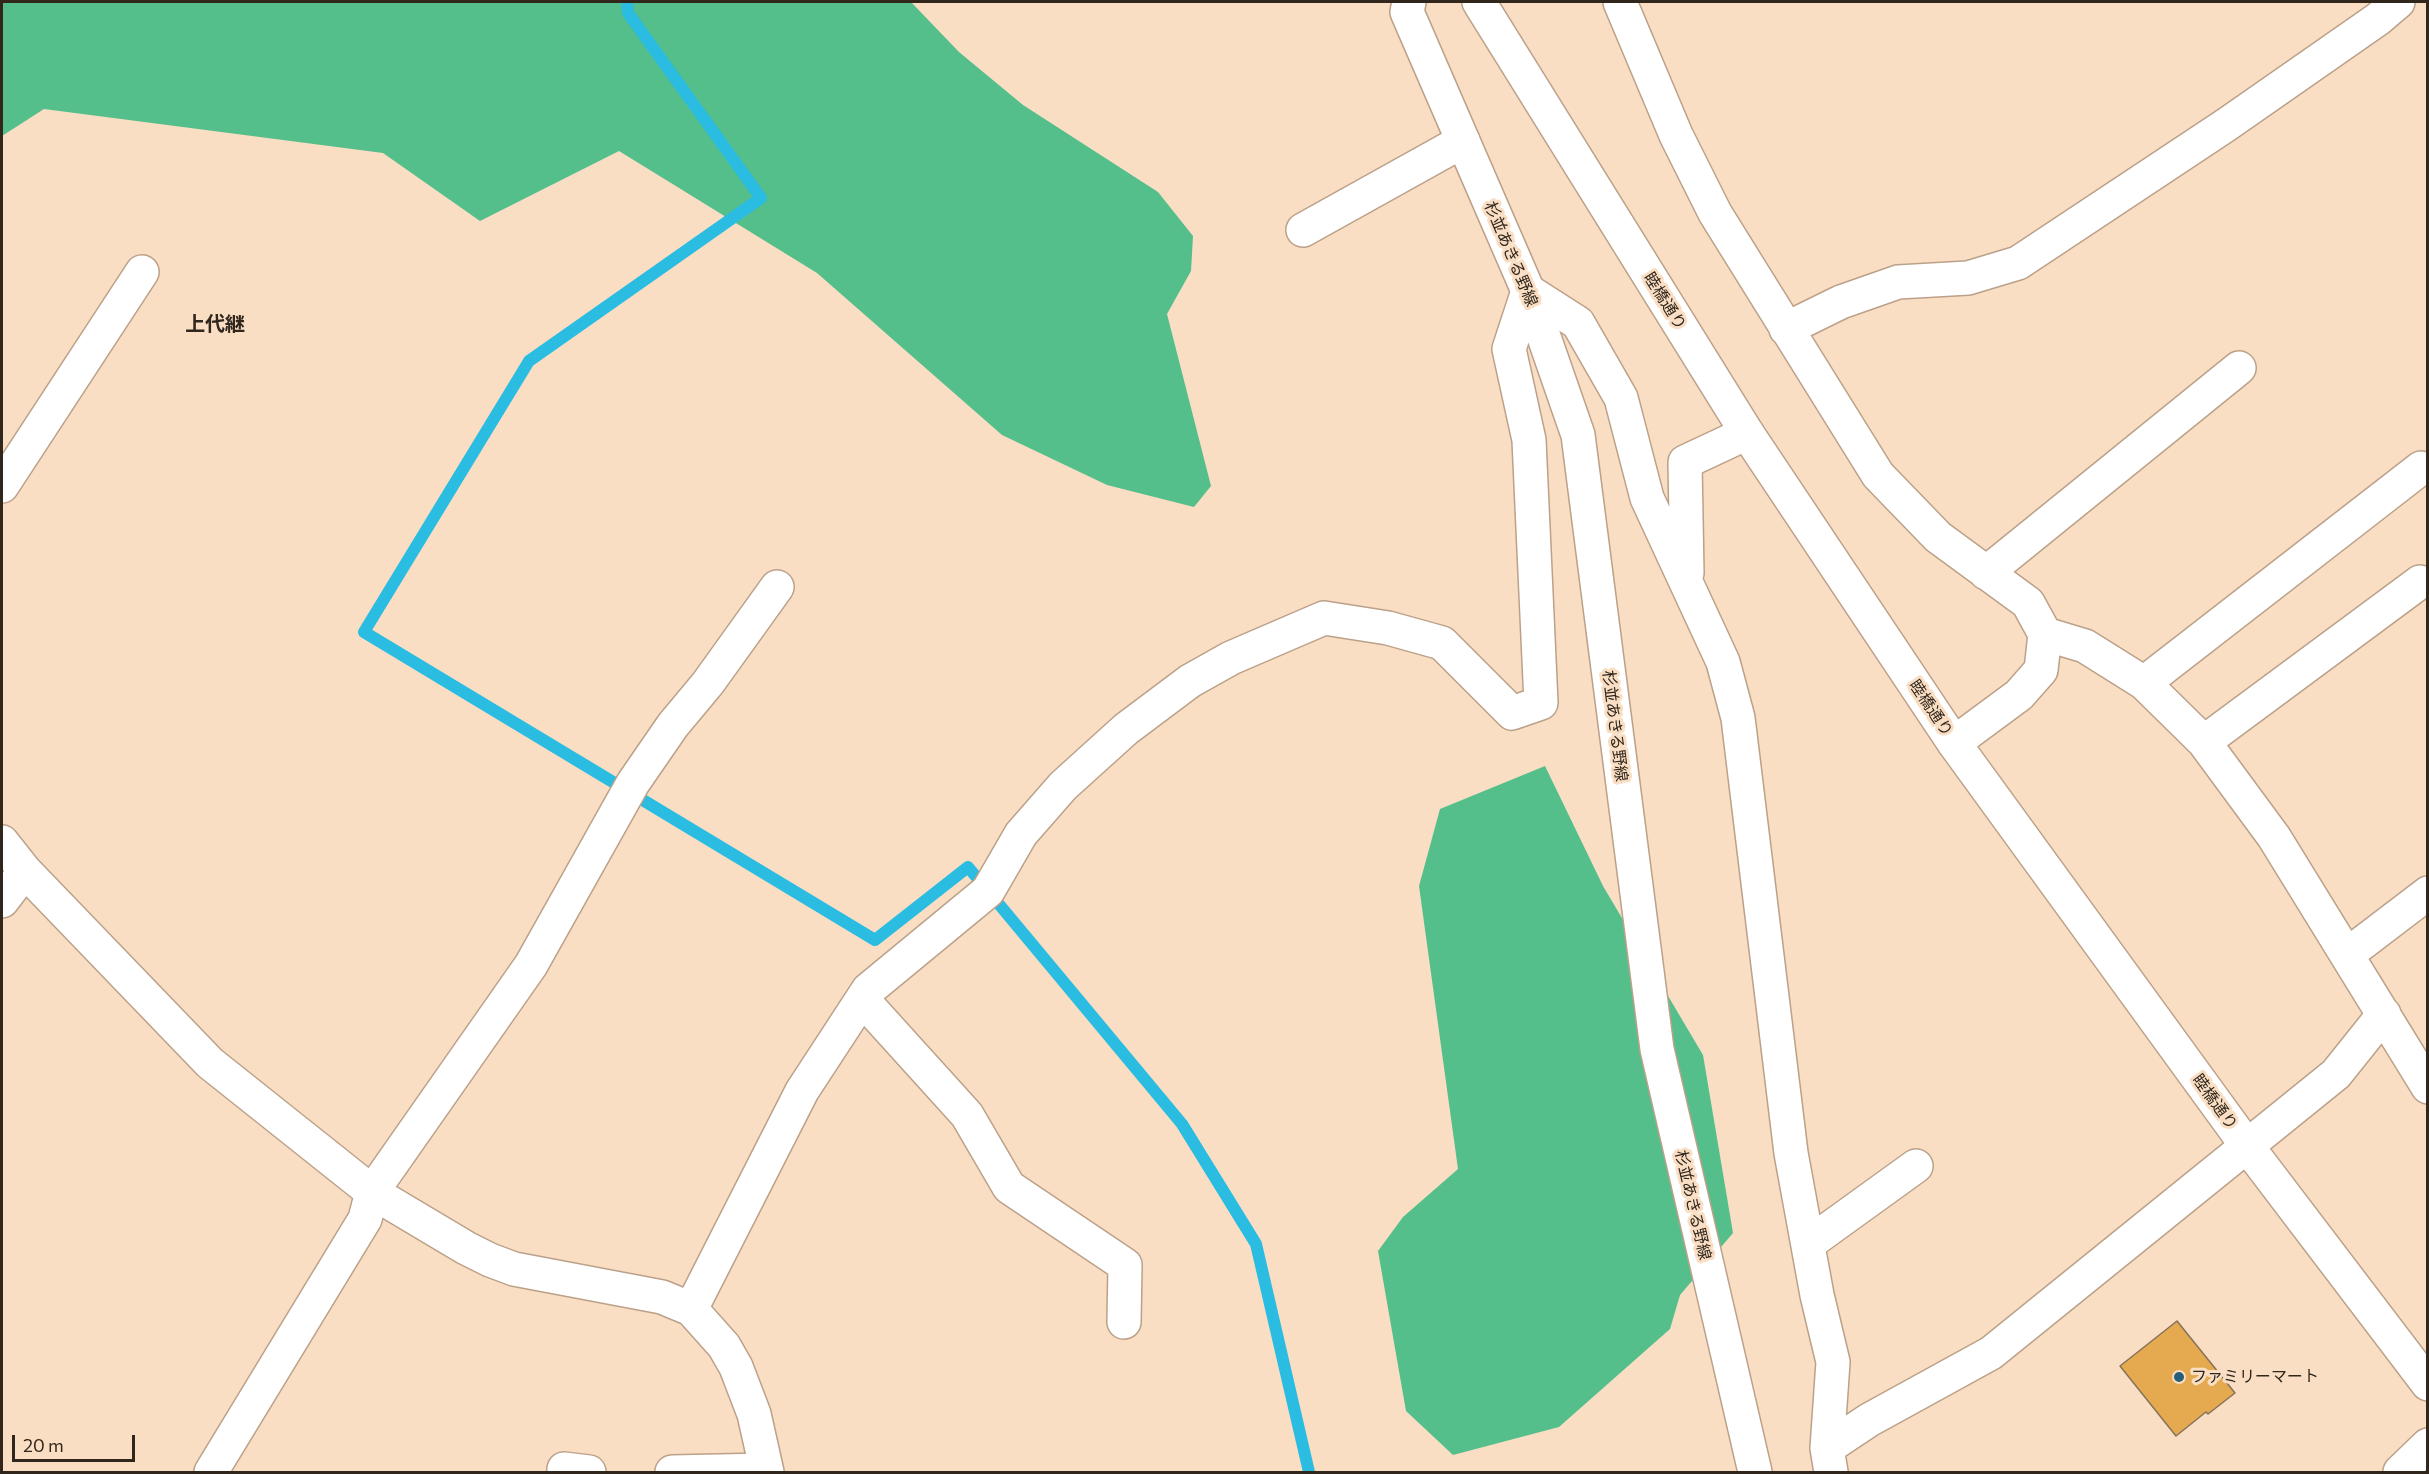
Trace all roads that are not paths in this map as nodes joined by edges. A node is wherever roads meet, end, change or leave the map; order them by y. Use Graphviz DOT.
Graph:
graph roads {
  1 [pos="1409,2"];
  2 [pos="1479,2"];
  3 [pos="1620,2"];
  4 [pos="2398,2"];
  5 [pos="1463,141"];
  6 [pos="1303,230"];
  7 [pos="142,272"];
  8 [pos="1528,291"];
  9 [pos="1786,329"];
  10 [pos="2239,368"];
  11 [pos="1747,433"];
  12 [pos="2421,468"];
  13 [pos="2,486"];
  14 [pos="1986,573"];
  15 [pos="2420,582"];
  16 [pos="1687,586"];
  17 [pos="777,587"];
  18 [pos="2045,634"];
  19 [pos="2144,683"];
  20 [pos="2204,742"];
  21 [pos="1954,743"];
  22 [pos="2,843"];
  23 [pos="26,871"];
  24 [pos="2427,893"];
  25 [pos="2,901"];
  26 [pos="2348,954"];
  27 [pos="862,999"];
  28 [pos="2384,1014"];
  29 [pos="2427,1087"];
  30 [pos="2247,1146"];
  31 [pos="1916,1166"];
  32 [pos="372,1192"];
  33 [pos="1808,1244"];
  34 [pos="691,1309"];
  35 [pos="1124,1322"];
  36 [pos="2427,1384"];
  37 [pos="2427,1445"];
  38 [pos="1829,1460"];
  39 [pos="767,1472"];
  40 [pos="211,1473"];
  41 [pos="672,1473"];
  42 [pos="1755,1473"];
  43 [pos="2400,1473"];
  1 -- 5 [label="street, 杉並あきる野線"];
  2 -- 11 [label="street, 睦橋通り"];
  3 -- 9 [label="street"];
  4 -- 9 [label="street"];
  5 -- 6 [label="street"];
  5 -- 8 [label="street, 杉並あきる野線"];
  7 -- 13 [label="street"];
  8 -- 16 [label="street"];
  8 -- 27 [label="street"];
  8 -- 42 [label="street, 杉並あきる野線"];
  9 -- 14 [label="street"];
  10 -- 14 [label="street"];
  11 -- 16 [label="street"];
  11 -- 21 [label="street, 睦橋通り"];
  12 -- 19 [label="street"];
  14 -- 18 [label="street"];
  15 -- 20 [label="street"];
  16 -- 33 [label="street"];
  17 -- 32 [label="street"];
  18 -- 19 [label="street"];
  18 -- 21 [label="street"];
  19 -- 20 [label="street"];
  20 -- 26 [label="street"];
  21 -- 30 [label="street, 睦橋通り"];
  22 -- 23 [label="street"];
  23 -- 25 [label="street"];
  23 -- 32 [label="street"];
  24 -- 26 [label="street"];
  26 -- 28 [label="street"];
  27 -- 34 [label="street"];
  27 -- 35 [label="street"];
  28 -- 29 [label="street"];
  28 -- 30 [label="street"];
  30 -- 36 [label="street, 睦橋通り"];
  30 -- 38 [label="street"];
  31 -- 33 [label="street"];
  32 -- 34 [label="street"];
  32 -- 40 [label="street"];
  33 -- 38 [label="street"];
  34 -- 39 [label="street"];
  37 -- 43 [label="street"];
  39 -- 41 [label="street"];
}
